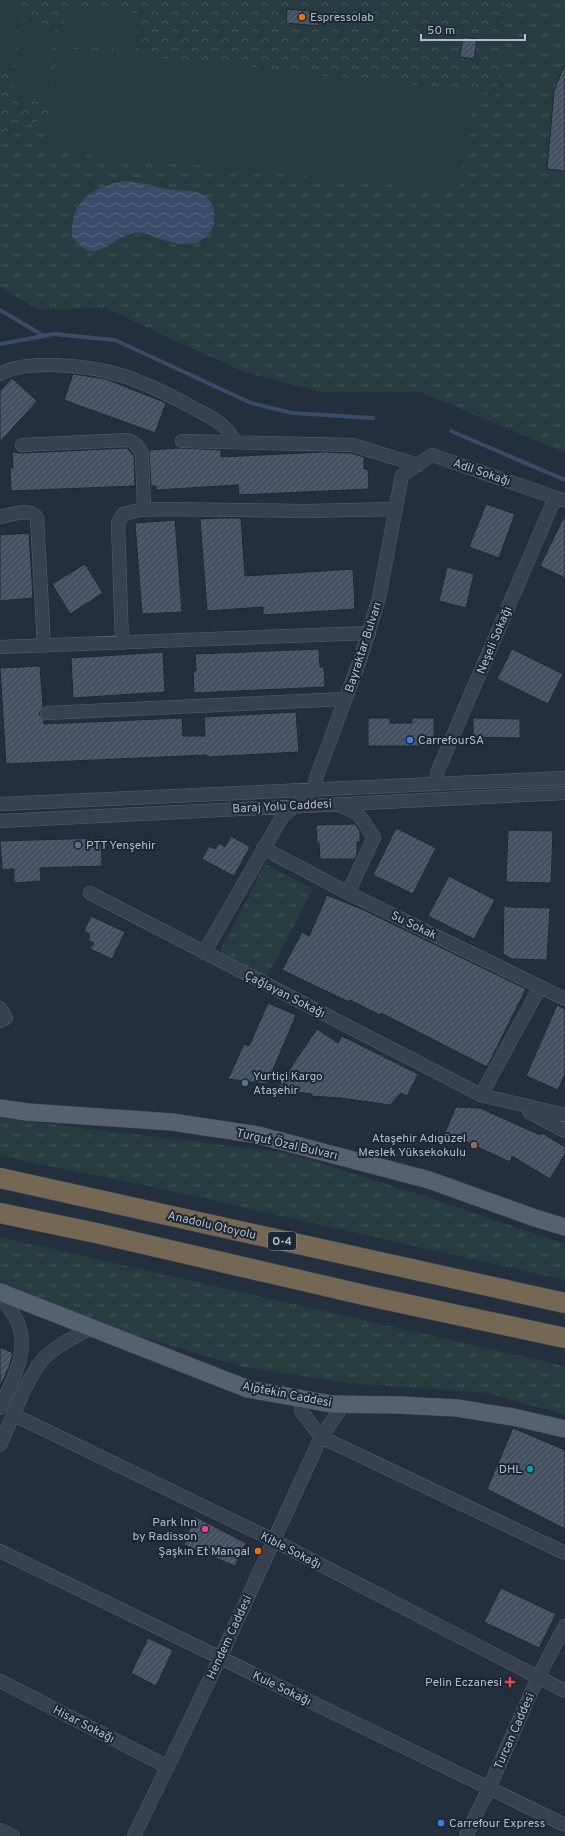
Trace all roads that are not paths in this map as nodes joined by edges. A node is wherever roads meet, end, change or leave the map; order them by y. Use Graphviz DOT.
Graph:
graph roads {
  1 [pos="0,374"];
  2 [pos="182,441"];
  3 [pos="235,442"];
  4 [pos="22,445"];
  5 [pos="418,465"];
  6 [pos="402,476"];
  7 [pos="560,499"];
  8 [pos="396,509"];
  9 [pos="144,510"];
  10 [pos="0,517"];
  11 [pos="368,633"];
  12 [pos="122,643"];
  13 [pos="44,646"];
  14 [pos="0,647"];
  15 [pos="345,699"];
  16 [pos="47,714"];
  17 [pos="565,778"];
  18 [pos="437,783"];
  19 [pos="315,789"];
  20 [pos="565,793"];
  21 [pos="0,804"];
  22 [pos="338,804"];
  23 [pos="294,806"];
  24 [pos="0,821"];
  25 [pos="263,848"];
  26 [pos="90,893"];
  27 [pos="348,893"];
  28 [pos="204,953"];
  29 [pos="540,987"];
  30 [pos="565,999"];
  31 [pos="0,1008"];
  32 [pos="0,1020"];
  33 [pos="481,1095"];
  34 [pos="512,1103"];
  35 [pos="0,1108"];
  36 [pos="564,1115"];
  37 [pos="565,1131"];
  38 [pos="0,1178"];
  39 [pos="0,1213"];
  40 [pos="565,1227"];
  41 [pos="0,1292"];
  42 [pos="0,1296"];
  43 [pos="565,1303"];
  44 [pos="92,1328"];
  45 [pos="565,1338"];
  46 [pos="302,1400"];
  47 [pos="344,1404"];
  48 [pos="0,1408"];
  49 [pos="14,1415"];
  50 [pos="565,1429"];
  51 [pos="321,1437"];
  52 [pos="0,1445"];
  53 [pos="273,1540"];
  54 [pos="0,1551"];
  55 [pos="565,1553"];
  56 [pos="565,1626"];
  57 [pos="220,1658"];
  58 [pos="538,1677"];
  59 [pos="0,1681"];
  60 [pos="565,1691"];
  61 [pos="168,1767"];
  62 [pos="489,1788"];
  63 [pos="565,1825"];
  64 [pos="0,1830"];
  65 [pos="13,1836"];
  66 [pos="134,1836"];
  67 [pos="466,1836"];
  1 -- 3 [label="street"];
  2 -- 3 [label="street"];
  3 -- 5 [label="street"];
  4 -- 9 [label="street"];
  5 -- 6 [label="street, Adil Sokağı"];
  5 -- 7 [label="street, Adil Sokağı"];
  6 -- 8 [label="street, Bayraktar Bulvarı"];
  7 -- 18 [label="street, Neşeli Sokağı"];
  8 -- 9 [label="street"];
  8 -- 11 [label="street, Bayraktar Bulvarı"];
  9 -- 12 [label="street"];
  10 -- 13 [label="street"];
  11 -- 12 [label="street"];
  11 -- 15 [label="street, Bayraktar Bulvarı"];
  12 -- 13 [label="street"];
  13 -- 14 [label="street"];
  15 -- 16 [label="street"];
  15 -- 19 [label="street, Bayraktar Bulvarı"];
  17 -- 18 [label="street, Baraj Yolu Caddesi"];
  18 -- 19 [label="street, Baraj Yolu Caddesi"];
  19 -- 21 [label="street, Baraj Yolu Caddesi"];
  19 -- 22 [label="street"];
  19 -- 23 [label="street"];
  20 -- 22 [label="street, Baraj Yolu Caddesi"];
  22 -- 23 [label="street, Baraj Yolu Caddesi"];
  22 -- 27 [label="street"];
  23 -- 24 [label="street, Baraj Yolu Caddesi"];
  23 -- 25 [label="street"];
  25 -- 27 [label="street, Su Sokak"];
  25 -- 28 [label="street"];
  26 -- 28 [label="street, Çağlayan Sokağı"];
  27 -- 29 [label="street, Su Sokak"];
  28 -- 33 [label="street, Çağlayan Sokağı"];
  29 -- 30 [label="street, Su Sokak"];
  29 -- 33 [label="street"];
  31 -- 32 [label="street"];
  33 -- 34 [label="street, Çağlayan Sokağı"];
  34 -- 36 [label="street, Çağlayan Sokağı"];
  34 -- 37 [label="street"];
  35 -- 40 [label="main road, Turgut Özal Bulvarı"];
  38 -- 43 [label="highway, Anadolu Otoyolu / O-4"];
  39 -- 45 [label="highway"];
  41 -- 44 [label="main road, Alptekin Caddesi"];
  42 -- 48 [label="street"];
  44 -- 46 [label="main road, Alptekin Caddesi"];
  44 -- 49 [label="street"];
  46 -- 47 [label="main road, Alptekin Caddesi"];
  46 -- 51 [label="street"];
  47 -- 50 [label="main road, Alptekin Caddesi"];
  47 -- 51 [label="street, Hendem Caddesi"];
  49 -- 52 [label="street"];
  49 -- 53 [label="street, Kible Sokağı"];
  51 -- 53 [label="street, Hendem Caddesi"];
  51 -- 55 [label="street"];
  53 -- 57 [label="street, Hendem Caddesi"];
  53 -- 58 [label="street, Kible Sokağı"];
  54 -- 57 [label="street, Kule Sokağı"];
  56 -- 58 [label="street, Turcan Caddesi"];
  57 -- 61 [label="street, Hendem Caddesi"];
  57 -- 62 [label="street, Kule Sokağı"];
  58 -- 60 [label="street, Kible Sokağı"];
  58 -- 62 [label="street, Turcan Caddesi"];
  59 -- 61 [label="street, Hisar Sokağı"];
  61 -- 66 [label="street, Hendem Caddesi"];
  62 -- 63 [label="street, Kule Sokağı"];
  62 -- 67 [label="street, Turcan Caddesi"];
  64 -- 65 [label="street"];
}
